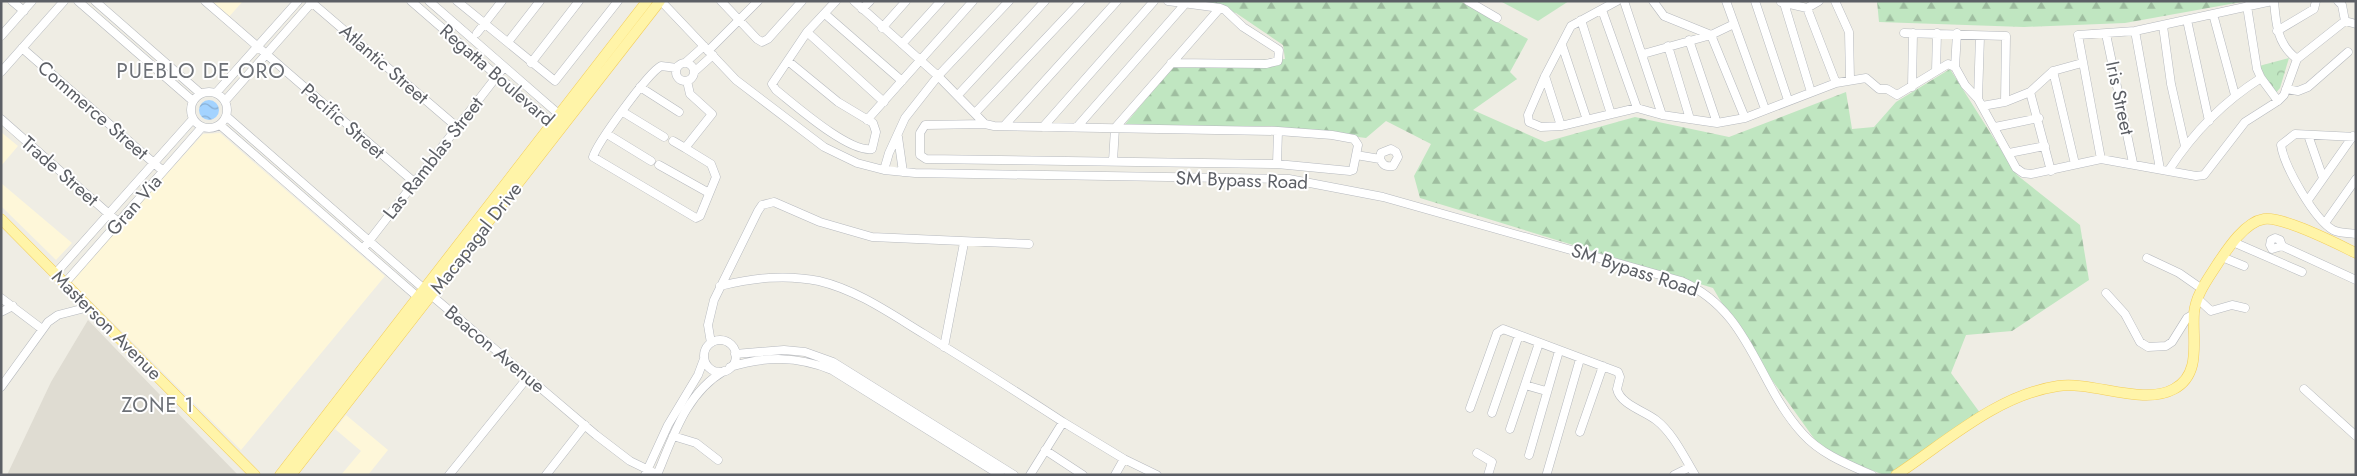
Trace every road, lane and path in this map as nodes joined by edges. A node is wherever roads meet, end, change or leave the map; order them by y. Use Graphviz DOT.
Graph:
graph roads {
  1 [pos="12,1"];
  2 [pos="32,1"];
  3 [pos="64,1"];
  4 [pos="78,1"];
  5 [pos="95,1"];
  6 [pos="205,1"];
  7 [pos="298,1"];
  8 [pos="411,1"];
  9 [pos="502,1"];
  10 [pos="540,1"];
  11 [pos="580,1"];
  12 [pos="618,1"];
  13 [pos="647,1"];
  14 [pos="660,1"];
  15 [pos="758,1"];
  16 [pos="802,1"];
  17 [pos="836,1"];
  18 [pos="854,1"];
  19 [pos="870,1"];
  20 [pos="906,1"];
  21 [pos="941,1"];
  22 [pos="973,1"];
  23 [pos="1009,1"];
  24 [pos="1046,1"];
  25 [pos="1081,1"];
  26 [pos="1117,1"];
  27 [pos="1154,1"];
  28 [pos="1168,1"];
  29 [pos="1468,1"];
  30 [pos="1617,1"];
  31 [pos="1624,1"];
  32 [pos="1653,1"];
  33 [pos="1726,1"];
  34 [pos="1755,1"];
  35 [pos="1819,1"];
  36 [pos="1835,1"];
  37 [pos="2273,1"];
  38 [pos="2316,1"];
  39 [pos="2338,1"];
  40 [pos="312,2"];
  41 [pos="722,2"];
  42 [pos="1782,2"];
  43 [pos="462,3"];
  44 [pos="432,4"];
  45 [pos="1185,4"];
  46 [pos="2247,6"];
  47 [pos="1220,8"];
  48 [pos="1807,8"];
  49 [pos="862,9"];
  50 [pos="1602,10"];
  51 [pos="24,11"];
  52 [pos="825,14"];
  53 [pos="2213,14"];
  54 [pos="428,15"];
  55 [pos="1497,18"];
  56 [pos="1582,20"];
  57 [pos="2187,20"];
  58 [pos="2345,21"];
  59 [pos="739,22"];
  60 [pos="484,23"];
  61 [pos="1734,24"];
  62 [pos="2356,24"];
  63 [pos="2163,26"];
  64 [pos="882,28"];
  65 [pos="2135,31"];
  66 [pos="2277,31"];
  67 [pos="807,32"];
  68 [pos="477,33"];
  69 [pos="1904,33"];
  70 [pos="1913,33"];
  71 [pos="1937,33"];
  72 [pos="1957,33"];
  73 [pos="2106,34"];
  74 [pos="1710,35"];
  75 [pos="1,36"];
  76 [pos="1980,36"];
  77 [pos="1689,40"];
  78 [pos="508,42"];
  79 [pos="902,44"];
  80 [pos="1562,45"];
  81 [pos="1668,46"];
  82 [pos="257,47"];
  83 [pos="22,48"];
  84 [pos="708,51"];
  85 [pos="2348,52"];
  86 [pos="266,54"];
  87 [pos="1643,54"];
  88 [pos="2297,59"];
  89 [pos="920,60"];
  90 [pos="788,62"];
  91 [pos="531,63"];
  92 [pos="685,63"];
  93 [pos="1171,63"];
  94 [pos="2082,63"];
  95 [pos="504,67"];
  96 [pos="1955,67"];
  97 [pos="677,68"];
  98 [pos="1936,71"];
  99 [pos="2053,71"];
  100 [pos="1,72"];
  101 [pos="694,72"];
  102 [pos="497,76"];
  103 [pos="938,76"];
  104 [pos="1544,76"];
  105 [pos="2261,78"];
  106 [pos="1850,79"];
  107 [pos="687,81"];
  108 [pos="902,81"];
  109 [pos="1836,83"];
  110 [pos="640,87"];
  111 [pos="1912,87"];
  112 [pos="2286,88"];
  113 [pos="1811,92"];
  114 [pos="2030,92"];
  115 [pos="200,93"];
  116 [pos="216,93"];
  117 [pos="2235,95"];
  118 [pos="958,96"];
  119 [pos="1788,100"];
  120 [pos="193,101"];
  121 [pos="225,101"];
  122 [pos="2278,101"];
  123 [pos="884,102"];
  124 [pos="1980,102"];
  125 [pos="2005,102"];
  126 [pos="1637,108"];
  127 [pos="1765,109"];
  128 [pos="623,112"];
  129 [pos="679,112"];
  130 [pos="976,112"];
  131 [pos="558,114"];
  132 [pos="712,114"];
  133 [pos="1611,114"];
  134 [pos="1662,115"];
  135 [pos="226,116"];
  136 [pos="1745,118"];
  137 [pos="2039,118"];
  138 [pos="193,119"];
  139 [pos="1690,119"];
  140 [pos="1,120"];
  141 [pos="720,120"];
  142 [pos="867,120"];
  143 [pos="1587,120"];
  144 [pos="567,121"];
  145 [pos="2209,121"];
  146 [pos="551,123"];
  147 [pos="1717,123"];
  148 [pos="985,124"];
  149 [pos="220,125"];
  150 [pos="1004,126"];
  151 [pos="1561,126"];
  152 [pos="202,127"];
  153 [pos="457,127"];
  154 [pos="1043,127"];
  155 [pos="1077,127"];
  156 [pos="1995,127"];
  157 [pos="1115,128"];
  158 [pos="560,130"];
  159 [pos="1278,131"];
  160 [pos="607,134"];
  161 [pos="898,135"];
  162 [pos="2308,135"];
  163 [pos="2355,136"];
  164 [pos="664,137"];
  165 [pos="674,141"];
  166 [pos="2045,146"];
  167 [pos="2185,146"];
  168 [pos="685,148"];
  169 [pos="2009,153"];
  170 [pos="1356,155"];
  171 [pos="1380,159"];
  172 [pos="2101,159"];
  173 [pos="651,161"];
  174 [pos="1113,162"];
  175 [pos="154,163"];
  176 [pos="2133,163"];
  177 [pos="1277,164"];
  178 [pos="2075,164"];
  179 [pos="659,165"];
  180 [pos="2160,169"];
  181 [pos="884,170"];
  182 [pos="2051,170"];
  183 [pos="2169,170"];
  184 [pos="163,171"];
  185 [pos="903,172"];
  186 [pos="2323,178"];
  187 [pos="2356,179"];
  188 [pos="414,182"];
  189 [pos="709,194"];
  190 [pos="2308,200"];
  191 [pos="109,214"];
  192 [pos="1,219"];
  193 [pos="118,222"];
  194 [pos="2325,223"];
  195 [pos="2354,231"];
  196 [pos="368,241"];
  197 [pos="2234,242"];
  198 [pos="964,243"];
  199 [pos="1029,244"];
  200 [pos="2282,246"];
  201 [pos="362,249"];
  202 [pos="2356,254"];
  203 [pos="2222,257"];
  204 [pos="2147,258"];
  205 [pos="2244,266"];
  206 [pos="2302,272"];
  207 [pos="56,273"];
  208 [pos="2356,280"];
  209 [pos="65,283"];
  210 [pos="720,286"];
  211 [pos="2106,293"];
  212 [pos="2199,294"];
  213 [pos="424,296"];
  214 [pos="1,298"];
  215 [pos="13,306"];
  216 [pos="89,307"];
  217 [pos="2245,308"];
  218 [pos="1,312"];
  219 [pos="2194,314"];
  220 [pos="42,329"];
  221 [pos="1519,335"];
  222 [pos="711,343"];
  223 [pos="1539,343"];
  224 [pos="944,347"];
  225 [pos="1558,351"];
  226 [pos="736,354"];
  227 [pos="704,359"];
  228 [pos="1580,359"];
  229 [pos="1603,366"];
  230 [pos="727,369"];
  231 [pos="528,377"];
  232 [pos="1525,385"];
  233 [pos="1,387"];
  234 [pos="2304,389"];
  235 [pos="1546,391"];
  236 [pos="1470,408"];
  237 [pos="1492,413"];
  238 [pos="1063,422"];
  239 [pos="584,425"];
  240 [pos="1510,428"];
  241 [pos="1580,432"];
  242 [pos="673,436"];
  243 [pos="2356,436"];
  244 [pos="1045,450"];
  245 [pos="1477,453"];
  246 [pos="1529,455"];
  247 [pos="1124,459"];
  248 [pos="718,460"];
  249 [pos="1690,467"];
  250 [pos="646,472"];
  251 [pos="1547,473"];
  252 [pos="657,474"];
  253 [pos="255,475"];
  254 [pos="280,475"];
  255 [pos="291,475"];
  256 [pos="449,475"];
  257 [pos="546,475"];
  258 [pos="1000,475"];
  259 [pos="1014,475"];
  260 [pos="1030,475"];
  261 [pos="1083,475"];
  262 [pos="1115,475"];
  263 [pos="1157,475"];
  264 [pos="1488,475"];
  265 [pos="1674,475"];
  266 [pos="1695,475"];
  267 [pos="1872,475"];
  268 [pos="1896,475"];
  1 -- 51 [label="street"];
  2 -- 51 [label="street"];
  3 -- 83 [label="street"];
  4 -- 120 [label="street"];
  5 -- 115 [label="street"];
  6 -- 82 [label="street, Pacific Street"];
  7 -- 82 [label="street"];
  8 -- 54 [label="street, Regatta Boulevard"];
  9 -- 60 [label="street"];
  10 -- 78 [label="street"];
  11 -- 91 [label="street"];
  12 -- 91 [label="street"];
  13 -- 131 [label="main road, Macapagal Drive"];
  14 -- 84 [label="street, SM Bypass Road"];
  14 -- 144 [label="main road, Macapagal Drive"];
  15 -- 59 [label="street"];
  16 -- 59 [label="street"];
  17 -- 52 [label="street"];
  18 -- 49 [label="street"];
  19 -- 49 [label="street"];
  20 -- 64 [label="street"];
  21 -- 79 [label="street"];
  22 -- 89 [label="street"];
  23 -- 103 [label="street"];
  24 -- 118 [label="street"];
  25 -- 130 [label="street"];
  26 -- 150 [label="street"];
  27 -- 154 [label="street"];
  28 -- 45 [label="street"];
  29 -- 55 [label="street"];
  30 -- 50 [label="street"];
  31 -- 87 [label="street"];
  32 -- 74 [label="street"];
  33 -- 61 [label="street"];
  34 -- 119 [label="street"];
  35 -- 48 [label="street"];
  36 -- 106 [label="street"];
  37 -- 46 [label="street"];
  37 -- 66 [label="street"];
  38 -- 66 [label="street"];
  39 -- 58 [label="street"];
  40 -- 86 [label="street"];
  40 -- 153 [label="street, Atlantic Street"];
  41 -- 59 [label="street"];
  42 -- 48 [label="street"];
  42 -- 113 [label="street"];
  43 -- 60 [label="street"];
  44 -- 54 [label="street"];
  44 -- 95 [label="street, Regatta Boulevard"];
  45 -- 47 [label="street"];
  45 -- 155 [label="street"];
  46 -- 53 [label="street"];
  46 -- 105 [label="street"];
  47 -- 93 [label="street"];
  47 -- 93 [label="street"];
  48 -- 109 [label="street"];
  49 -- 64 [label="street"];
  50 -- 56 [label="street"];
  50 -- 126 [label="street"];
  51 -- 75 [label="street"];
  52 -- 67 [label="street"];
  52 -- 108 [label="street"];
  53 -- 57 [label="street"];
  53 -- 117 [label="street"];
  54 -- 102 [label="street, Regatta Boulevard"];
  56 -- 80 [label="street"];
  56 -- 133 [label="street"];
  57 -- 63 [label="street"];
  57 -- 145 [label="street"];
  58 -- 62 [label="street"];
  58 -- 88 [label="street"];
  59 -- 84 [label="street"];
  60 -- 68 [label="street"];
  60 -- 78 [label="street"];
  61 -- 74 [label="street"];
  61 -- 127 [label="street"];
  63 -- 65 [label="street"];
  63 -- 167 [label="street"];
  64 -- 79 [label="street"];
  65 -- 73 [label="street"];
  65 -- 180 [label="street"];
  66 -- 88 [label="street"];
  67 -- 90 [label="street"];
  67 -- 123 [label="street"];
  69 -- 70 [label="street"];
  70 -- 71 [label="street"];
  70 -- 111 [label="street"];
  71 -- 72 [label="street"];
  71 -- 98 [label="street"];
  72 -- 76 [label="street"];
  72 -- 96 [label="street"];
  73 -- 94 [label="street"];
  73 -- 176 [label="street, Iris Street"];
  74 -- 77 [label="street"];
  74 -- 136 [label="street"];
  76 -- 124 [label="street"];
  76 -- 125 [label="street"];
  77 -- 81 [label="street"];
  77 -- 147 [label="street"];
  78 -- 91 [label="street"];
  79 -- 89 [label="street"];
  80 -- 104 [label="street"];
  80 -- 143 [label="street"];
  81 -- 87 [label="street"];
  81 -- 139 [label="street"];
  82 -- 86 [label="street, Pacific Street"];
  82 -- 116 [label="street"];
  83 -- 100 [label="street"];
  83 -- 175 [label="street, Commerce Street"];
  84 -- 92 [label="street"];
  84 -- 101 [label="street"];
  84 -- 181 [label="street, SM Bypass Road"];
  85 -- 112 [label="street"];
  86 -- 121 [label="street"];
  86 -- 188 [label="street, Pacific Street"];
  87 -- 134 [label="street"];
  88 -- 112 [label="street"];
  89 -- 103 [label="street"];
  89 -- 108 [label="street"];
  90 -- 142 [label="street"];
  90 -- 142 [label="street"];
  92 -- 97 [label="street"];
  92 -- 101 [label="street"];
  93 -- 157 [label="street"];
  94 -- 99 [label="street"];
  94 -- 172 [label="street"];
  95 -- 102 [label="street, Las Ramblas Street"];
  95 -- 131 [label="street, Regatta Boulevard"];
  96 -- 98 [label="street"];
  96 -- 124 [label="street"];
  97 -- 107 [label="street"];
  97 -- 110 [label="street"];
  98 -- 111 [label="street"];
  99 -- 114 [label="street"];
  99 -- 178 [label="street"];
  101 -- 107 [label="street"];
  102 -- 146 [label="street, Regatta Boulevard"];
  102 -- 153 [label="street, Las Ramblas Street"];
  103 -- 118 [label="street"];
  103 -- 161 [label="street"];
  104 -- 151 [label="street"];
  104 -- 151 [label="street"];
  105 -- 117 [label="street"];
  105 -- 122 [label="street"];
  106 -- 109 [label="street"];
  106 -- 111 [label="street"];
  107 -- 132 [label="street"];
  108 -- 123 [label="street"];
  109 -- 113 [label="street"];
  110 -- 128 [label="street"];
  110 -- 129 [label="street"];
  112 -- 122 [label="street"];
  113 -- 119 [label="street"];
  114 -- 125 [label="street"];
  114 -- 137 [label="street"];
  115 -- 116 [label="street"];
  115 -- 120 [label="street"];
  116 -- 121 [label="street"];
  117 -- 145 [label="street"];
  118 -- 130 [label="street"];
  119 -- 127 [label="street"];
  120 -- 138 [label="street"];
  121 -- 135 [label="street"];
  122 -- 183 [label="street"];
  123 -- 142 [label="street"];
  124 -- 125 [label="street"];
  124 -- 156 [label="street"];
  126 -- 133 [label="street"];
  126 -- 134 [label="street"];
  127 -- 136 [label="street"];
  128 -- 160 [label="street"];
  128 -- 164 [label="street"];
  130 -- 148 [label="street"];
  131 -- 144 [label="street, Regatta Boulevard"];
  131 -- 146 [label="main road, Macapagal Drive"];
  132 -- 141 [label="street"];
  132 -- 168 [label="street"];
  133 -- 143 [label="street"];
  134 -- 139 [label="street"];
  135 -- 149 [label="street"];
  135 -- 196 [label="street, Beacon Avenue"];
  136 -- 147 [label="street"];
  137 -- 156 [label="street"];
  137 -- 166 [label="street"];
  138 -- 152 [label="street"];
  138 -- 175 [label="street, Gran Via"];
  139 -- 147 [label="street"];
  140 -- 191 [label="street, Trade Street"];
  143 -- 151 [label="street"];
  144 -- 158 [label="main road, Macapagal Drive"];
  145 -- 167 [label="street"];
  146 -- 158 [label="street, Regatta Boulevard"];
  146 -- 213 [label="main road, Macapagal Drive"];
  148 -- 150 [label="street"];
  148 -- 174 [label="street"];
  149 -- 152 [label="street"];
  149 -- 201 [label="street, Beacon Avenue"];
  150 -- 154 [label="street"];
  152 -- 184 [label="street, Gran Via"];
  153 -- 188 [label="street, Las Ramblas Street"];
  154 -- 155 [label="street"];
  155 -- 157 [label="street"];
  156 -- 169 [label="street"];
  157 -- 159 [label="street"];
  157 -- 174 [label="street"];
  158 -- 213 [label="main road, Macapagal Drive"];
  159 -- 170 [label="street"];
  159 -- 177 [label="street"];
  160 -- 173 [label="street"];
  160 -- 189 [label="street"];
  161 -- 181 [label="street"];
  161 -- 185 [label="street"];
  162 -- 163 [label="street"];
  162 -- 186 [label="street"];
  162 -- 190 [label="street"];
  163 -- 186 [label="street"];
  165 -- 168 [label="street"];
  166 -- 169 [label="street"];
  166 -- 182 [label="street"];
  167 -- 183 [label="street"];
  168 -- 189 [label="street"];
  169 -- 182 [label="street"];
  170 -- 171 [label="street"];
  170 -- 177 [label="street"];
  172 -- 176 [label="street"];
  172 -- 178 [label="street"];
  174 -- 177 [label="street"];
  175 -- 184 [label="street, Commerce Street"];
  175 -- 191 [label="street, Gran Via"];
  176 -- 180 [label="street"];
  178 -- 182 [label="street"];
  179 -- 189 [label="street"];
  180 -- 183 [label="street"];
  181 -- 185 [label="street, SM Bypass Road"];
  184 -- 193 [label="street, Gran Via"];
  185 -- 267 [label="street, SM Bypass Road"];
  186 -- 190 [label="street"];
  187 -- 194 [label="street"];
  188 -- 196 [label="street, Las Ramblas Street"];
  190 -- 194 [label="street"];
  191 -- 193 [label="street, Trade Street"];
  191 -- 207 [label="street, Gran Via"];
  192 -- 207 [label="main road, Masterson Avenue"];
  193 -- 209 [label="street, Gran Via"];
  194 -- 195 [label="street"];
  196 -- 201 [label="street, Las Ramblas Street"];
  196 -- 213 [label="street, Beacon Avenue"];
  197 -- 202 [label="main road"];
  197 -- 203 [label="main road"];
  197 -- 206 [label="street"];
  198 -- 199 [label="street"];
  198 -- 210 [label="street"];
  198 -- 224 [label="street"];
  200 -- 208 [label="street"];
  201 -- 213 [label="street, Beacon Avenue"];
  203 -- 205 [label="street"];
  203 -- 212 [label="main road"];
  204 -- 212 [label="street"];
  207 -- 209 [label="main road, Masterson Avenue"];
  209 -- 216 [label="main road, Masterson Avenue"];
  210 -- 222 [label="street"];
  210 -- 224 [label="street"];
  211 -- 219 [label="street"];
  212 -- 217 [label="street"];
  212 -- 219 [label="main road"];
  213 -- 231 [label="street, Beacon Avenue"];
  213 -- 254 [label="main road, Macapagal Drive"];
  213 -- 255 [label="main road, Macapagal Drive"];
  214 -- 215 [label="street"];
  215 -- 218 [label="street"];
  215 -- 220 [label="street"];
  216 -- 220 [label="street"];
  216 -- 253 [label="main road, Masterson Avenue"];
  219 -- 268 [label="main road"];
  220 -- 233 [label="street"];
  221 -- 223 [label="street"];
  221 -- 236 [label="street"];
  221 -- 237 [label="street"];
  222 -- 226 [label="street"];
  222 -- 227 [label="street"];
  223 -- 225 [label="street"];
  223 -- 232 [label="street"];
  224 -- 238 [label="street"];
  225 -- 228 [label="street"];
  225 -- 235 [label="street"];
  226 -- 230 [label="street"];
  226 -- 259 [label="street"];
  227 -- 230 [label="street"];
  227 -- 250 [label="street"];
  228 -- 229 [label="street"];
  228 -- 251 [label="street"];
  229 -- 241 [label="street"];
  229 -- 249 [label="street"];
  230 -- 242 [label="street"];
  230 -- 258 [label="street"];
  231 -- 239 [label="street, Beacon Avenue"];
  231 -- 256 [label="street"];
  232 -- 235 [label="street"];
  232 -- 240 [label="street"];
  234 -- 243 [label="street"];
  235 -- 246 [label="street"];
  238 -- 244 [label="street"];
  238 -- 247 [label="street"];
  239 -- 250 [label="street, Beacon Avenue"];
  239 -- 257 [label="street"];
  242 -- 248 [label="street"];
  242 -- 252 [label="street"];
  244 -- 260 [label="street"];
  244 -- 261 [label="street"];
  245 -- 264 [label="street"];
  247 -- 262 [label="street"];
  247 -- 263 [label="street"];
  249 -- 265 [label="street"];
  249 -- 266 [label="street"];
  250 -- 252 [label="street, Beacon Avenue"];
}
